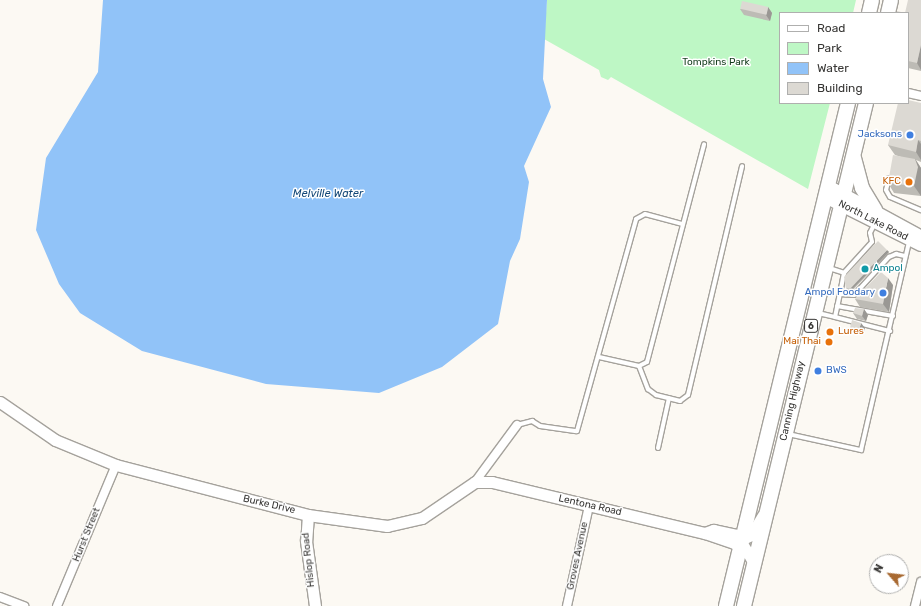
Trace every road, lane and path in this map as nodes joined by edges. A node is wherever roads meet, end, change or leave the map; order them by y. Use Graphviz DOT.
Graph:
graph roads {
  1 [pos="872,0"];
  2 [pos="891,0"];
  3 [pos="869,12"];
  4 [pos="888,12"];
  5 [pos="909,93"];
  6 [pos="921,96"];
  7 [pos="848,104"];
  8 [pos="866,104"];
  9 [pos="704,144"];
  10 [pos="853,156"];
  11 [pos="742,166"];
  12 [pos="891,167"];
  13 [pos="826,191"];
  14 [pos="843,200"];
  15 [pos="921,210"];
  16 [pos="875,216"];
  17 [pos="683,224"];
  18 [pos="918,240"];
  19 [pos="905,256"];
  20 [pos="826,267"];
  21 [pos="844,273"];
  22 [pos="840,294"];
  23 [pos="837,306"];
  24 [pos="815,313"];
  25 [pos="892,316"];
  26 [pos="835,317"];
  27 [pos="890,331"];
  28 [pos="599,357"];
  29 [pos="639,366"];
  30 [pos="669,398"];
  31 [pos="0,402"];
  32 [pos="517,425"];
  33 [pos="786,434"];
  34 [pos="658,448"];
  35 [pos="116,465"];
  36 [pos="475,482"];
  37 [pos="589,506"];
  38 [pos="767,510"];
  39 [pos="308,515"];
  40 [pos="741,542"];
  41 [pos="754,563"];
  42 [pos="921,582"];
  43 [pos="0,597"];
  44 [pos="24,606"];
  45 [pos="58,606"];
  46 [pos="315,606"];
  47 [pos="567,606"];
  48 [pos="726,606"];
  49 [pos="744,606"];
  50 [pos="915,606"];
  1 -- 3 [label="highway"];
  2 -- 4 [label="highway"];
  5 -- 6 [label="street"];
  7 -- 13 [label="highway, Canning Highway / 6"];
  8 -- 10 [label="highway, Canning Highway / 6"];
  9 -- 17 [label="lane"];
  10 -- 14 [label="highway, Canning Highway / 6"];
  10 -- 16 [label="highway"];
  11 -- 30 [label="lane"];
  12 -- 15 [label="lane"];
  13 -- 14 [label="main road, North Lake Road"];
  13 -- 40 [label="highway, Canning Highway / 6"];
  14 -- 16 [label="main road, North Lake Road"];
  14 -- 20 [label="highway, Canning Highway / 6"];
  16 -- 18 [label="main road, North Lake Road"];
  16 -- 21 [label="lane"];
  17 -- 28 [label="lane"];
  17 -- 29 [label="lane"];
  18 -- 19 [label="lane"];
  19 -- 22 [label="lane"];
  19 -- 25 [label="lane"];
  20 -- 21 [label="lane"];
  20 -- 24 [label="highway, Canning Highway / 6"];
  21 -- 22 [label="lane"];
  22 -- 23 [label="lane"];
  23 -- 25 [label="lane"];
  23 -- 26 [label="lane"];
  24 -- 26 [label="lane"];
  24 -- 33 [label="highway, Canning Highway / 6"];
  25 -- 27 [label="lane"];
  26 -- 27 [label="lane"];
  27 -- 33 [label="lane"];
  28 -- 29 [label="lane"];
  28 -- 32 [label="lane"];
  29 -- 30 [label="lane"];
  30 -- 34 [label="lane"];
  31 -- 35 [label="street, Burke Drive"];
  32 -- 36 [label="street, Burke Drive"];
  33 -- 38 [label="highway, Canning Highway / 6"];
  35 -- 39 [label="street, Burke Drive"];
  35 -- 45 [label="street, Hurst Street"];
  36 -- 37 [label="street, Lentona Road"];
  36 -- 39 [label="street, Burke Drive"];
  37 -- 40 [label="street, Lentona Road"];
  37 -- 47 [label="street, Groves Avenue"];
  38 -- 40 [label="street"];
  38 -- 41 [label="highway, Canning Highway / 6"];
  39 -- 46 [label="street, Hislop Road"];
  40 -- 41 [label="street, Lentona Road"];
  40 -- 48 [label="highway, Canning Highway / 6"];
  41 -- 49 [label="highway, Canning Highway / 6"];
  42 -- 50 [label="street"];
  43 -- 44 [label="street"];
}
